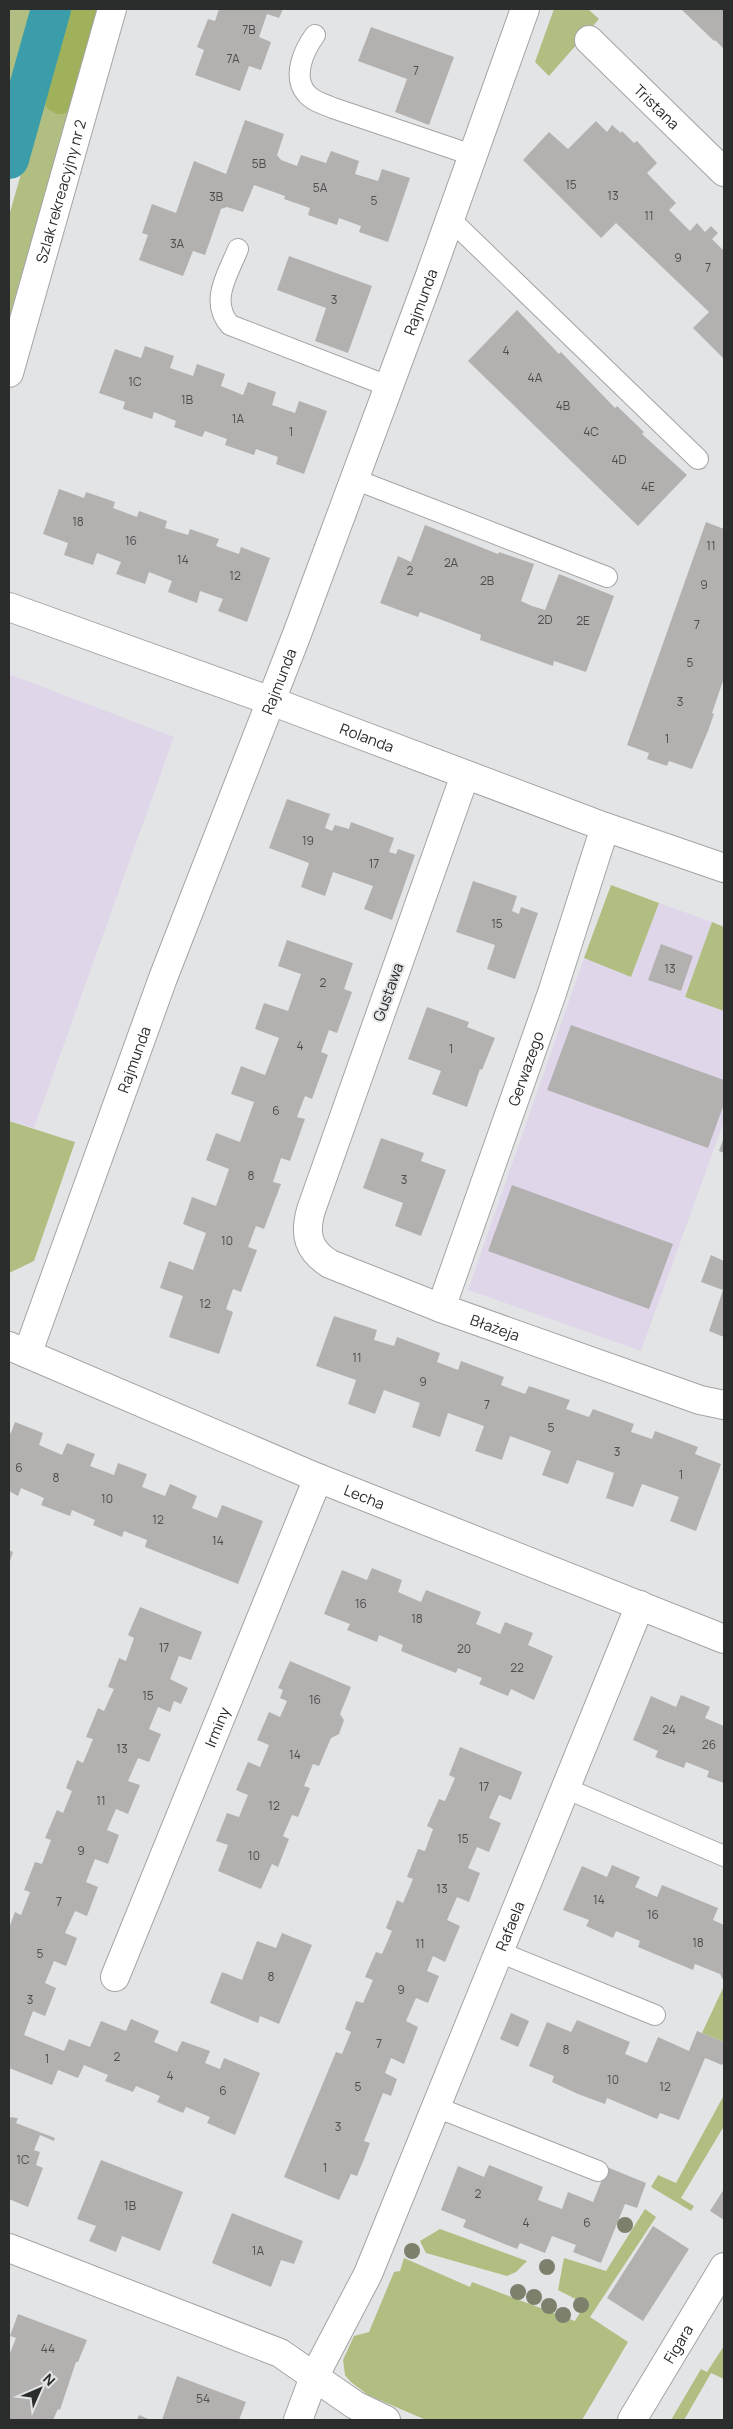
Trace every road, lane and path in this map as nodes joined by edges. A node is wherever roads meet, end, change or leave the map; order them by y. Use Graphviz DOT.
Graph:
graph roads {
  1 [pos="112,9"];
  2 [pos="525,9"];
  3 [pos="315,35"];
  4 [pos="589,40"];
  5 [pos="472,155"];
  6 [pos="724,172"];
  7 [pos="449,218"];
  8 [pos="238,249"];
  9 [pos="9,373"];
  10 [pos="388,386"];
  11 [pos="698,459"];
  12 [pos="354,479"];
  13 [pos="608,576"];
  14 [pos="9,607"];
  15 [pos="270,701"];
  16 [pos="465,775"];
  17 [pos="605,827"];
  18 [pos="724,868"];
  19 [pos="311,1210"];
  20 [pos="441,1308"];
  21 [pos="18,1349"];
  22 [pos="724,1405"];
  23 [pos="318,1478"];
  24 [pos="640,1605"];
  25 [pos="724,1639"];
  26 [pos="565,1788"];
  27 [pos="724,1856"];
  28 [pos="499,1952"];
  29 [pos="115,1977"];
  30 [pos="655,2015"];
  31 [pos="436,2107"];
  32 [pos="598,2171"];
  33 [pos="9,2248"];
  34 [pos="724,2267"];
  35 [pos="314,2377"];
  36 [pos="298,2420"];
  37 [pos="386,2420"];
  38 [pos="632,2420"];
  1 -- 9 [label="street, Szlak rekreacyjny nr 2"];
  2 -- 5 [label="street, Rajmunda"];
  3 -- 5 [label="lane"];
  4 -- 6 [label="street, Tristana"];
  5 -- 7 [label="street, Rajmunda"];
  7 -- 10 [label="street, Rajmunda"];
  7 -- 11 [label="lane"];
  8 -- 10 [label="lane"];
  10 -- 12 [label="street, Rajmunda"];
  12 -- 13 [label="lane"];
  12 -- 15 [label="street, Rajmunda"];
  14 -- 15 [label="street, Rolanda"];
  15 -- 16 [label="street, Rolanda"];
  15 -- 21 [label="street, Rajmunda"];
  16 -- 17 [label="street, Rolanda"];
  16 -- 19 [label="street, Gustawa"];
  17 -- 18 [label="street, Rolanda"];
  17 -- 20 [label="street, Gerwazego"];
  19 -- 20 [label="street, Błażeja"];
  20 -- 22 [label="street, Błażeja"];
  21 -- 23 [label="street, Lecha"];
  23 -- 24 [label="street, Lecha"];
  23 -- 29 [label="street, Irminy"];
  24 -- 25 [label="street, Lecha"];
  24 -- 26 [label="street, Rafaela"];
  26 -- 27 [label="lane"];
  26 -- 28 [label="street, Rafaela"];
  28 -- 30 [label="lane"];
  28 -- 31 [label="street, Rafaela"];
  31 -- 32 [label="lane"];
  31 -- 35 [label="street, Rafaela"];
  33 -- 35 [label="street"];
  34 -- 38 [label="street, Figara"];
  35 -- 36 [label="street, Rafaela"];
  35 -- 37 [label="street"];
}
